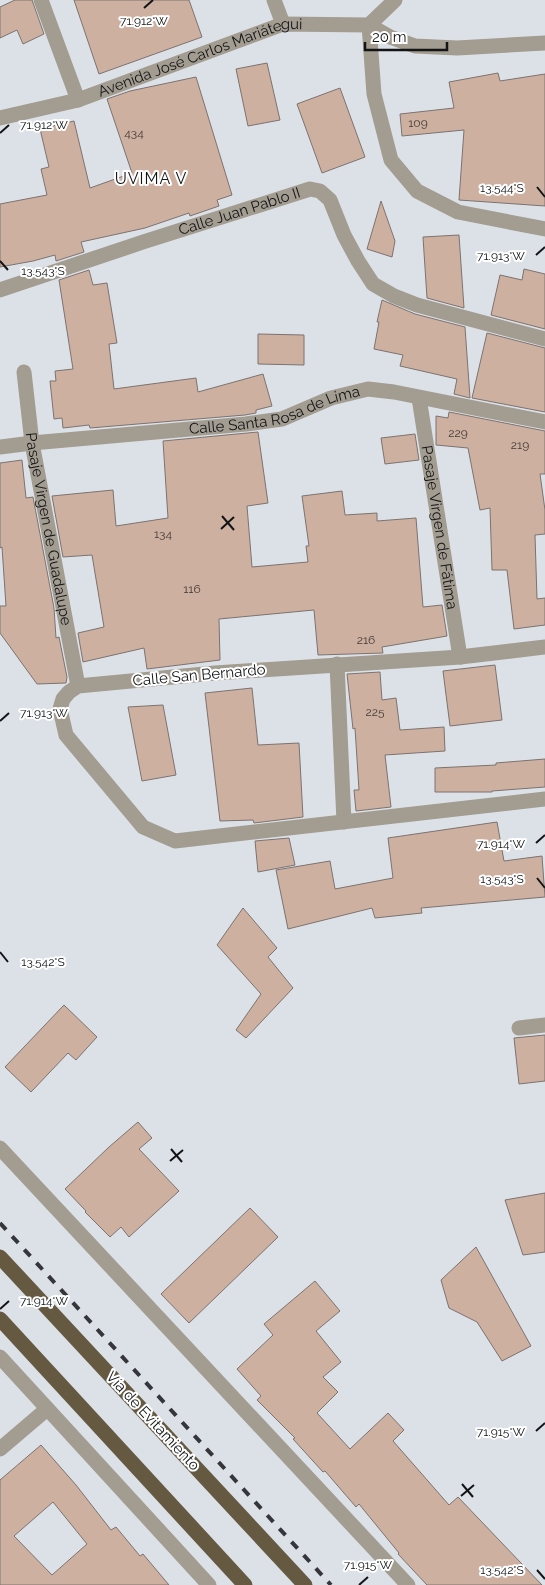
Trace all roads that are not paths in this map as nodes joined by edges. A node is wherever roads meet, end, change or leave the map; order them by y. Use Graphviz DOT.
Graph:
graph roads {
  1 [pos="41,0"];
  2 [pos="274,0"];
  3 [pos="395,0"];
  4 [pos="283,24"];
  5 [pos="369,25"];
  6 [pos="545,43"];
  7 [pos="78,100"];
  8 [pos="0,118"];
  9 [pos="545,229"];
  10 [pos="1,286"];
  11 [pos="545,339"];
  12 [pos="24,372"];
  13 [pos="419,398"];
  14 [pos="545,422"];
  15 [pos="32,443"];
  16 [pos="0,447"];
  17 [pos="545,647"];
  18 [pos="460,656"];
  19 [pos="337,664"];
  20 [pos="78,686"];
  21 [pos="545,799"];
  22 [pos="344,822"];
  23 [pos="545,1025"];
  24 [pos="520,1028"];
  25 [pos="0,1148"];
  26 [pos="0,1257"];
  27 [pos="0,1319"];
  28 [pos="0,1357"];
  29 [pos="47,1409"];
  30 [pos="0,1449"];
  31 [pos="209,1585"];
  32 [pos="245,1585"];
  33 [pos="306,1585"];
  34 [pos="408,1585"];
  1 -- 7 [label="street"];
  2 -- 4 [label="street"];
  3 -- 5 [label="street"];
  4 -- 5 [label="street, Avenida José Carlos Mariátegui"];
  4 -- 7 [label="street, Avenida José Carlos Mariátegui"];
  5 -- 6 [label="street"];
  5 -- 9 [label="street"];
  7 -- 8 [label="street, Avenida José Carlos Mariátegui"];
  10 -- 11 [label="street, Calle Juan Pablo II"];
  12 -- 15 [label="street, Pasaje Virgen de Guadalupe"];
  13 -- 14 [label="street, Calle Santa Rosa de Lima"];
  13 -- 15 [label="street, Calle Santa Rosa de Lima"];
  13 -- 18 [label="street, Pasaje Virgen de Fátima"];
  15 -- 16 [label="street, Calle Santa Rosa de Lima"];
  15 -- 20 [label="street, Pasaje Virgen de Guadalupe"];
  17 -- 18 [label="street, Calle San Bernardo"];
  18 -- 19 [label="street, Calle San Bernardo"];
  19 -- 20 [label="street, Calle San Bernardo"];
  19 -- 22 [label="street"];
  20 -- 22 [label="street"];
  21 -- 22 [label="street"];
  23 -- 24 [label="street"];
  25 -- 34 [label="street"];
  26 -- 33 [label="highway, Vía de Evitamiento"];
  27 -- 32 [label="highway"];
  28 -- 29 [label="street"];
  29 -- 30 [label="street"];
  29 -- 31 [label="street"];
}
